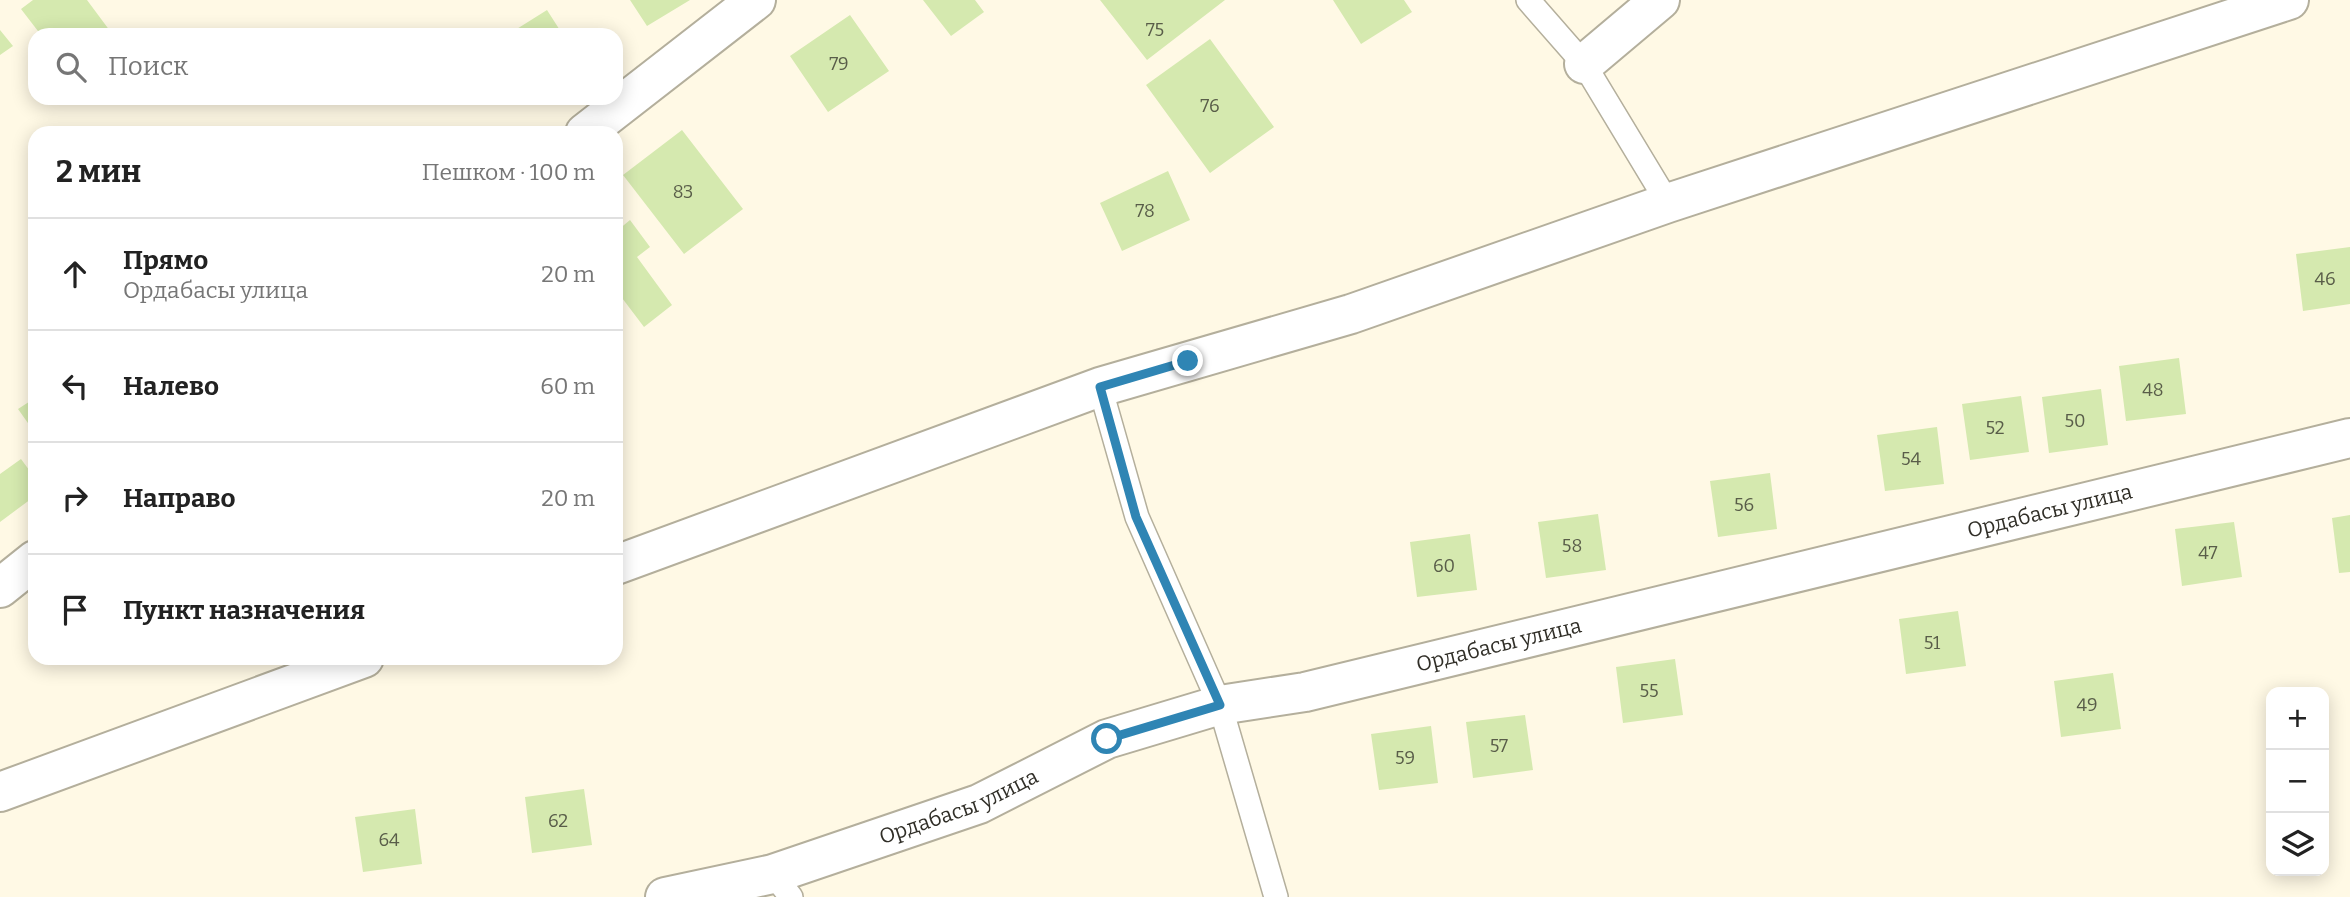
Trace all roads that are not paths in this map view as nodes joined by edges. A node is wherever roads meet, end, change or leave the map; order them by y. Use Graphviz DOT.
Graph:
graph roads {
  1 [pos="756,0"];
  2 [pos="1528,0"];
  3 [pos="1660,0"];
  4 [pos="2289,0"];
  5 [pos="1584,64"];
  6 [pos="623,103"];
  7 [pos="621,105"];
  8 [pos="594,126"];
  9 [pos="1668,203"];
  10 [pos="1100,387"];
  11 [pos="2350,438"];
  12 [pos="623,562"];
  13 [pos="28,566"];
  14 [pos="0,588"];
  15 [pos="344,665"];
  16 [pos="1220,705"];
  17 [pos="0,792"];
  18 [pos="782,886"];
  19 [pos="665,897"];
  20 [pos="1276,897"];
  1 -- 6 [label="street"];
  2 -- 5 [label="lane"];
  3 -- 5 [label="street"];
  4 -- 9 [label="street"];
  5 -- 9 [label="lane"];
  7 -- 8 [label="street"];
  9 -- 10 [label="street"];
  10 -- 12 [label="street"];
  10 -- 16 [label="lane"];
  11 -- 16 [label="street, Ордабасы улица"];
  13 -- 14 [label="street"];
  15 -- 17 [label="street"];
  16 -- 18 [label="street, Ордабасы улица"];
  16 -- 20 [label="lane"];
  18 -- 19 [label="street, Ордабасы улица"];
}
